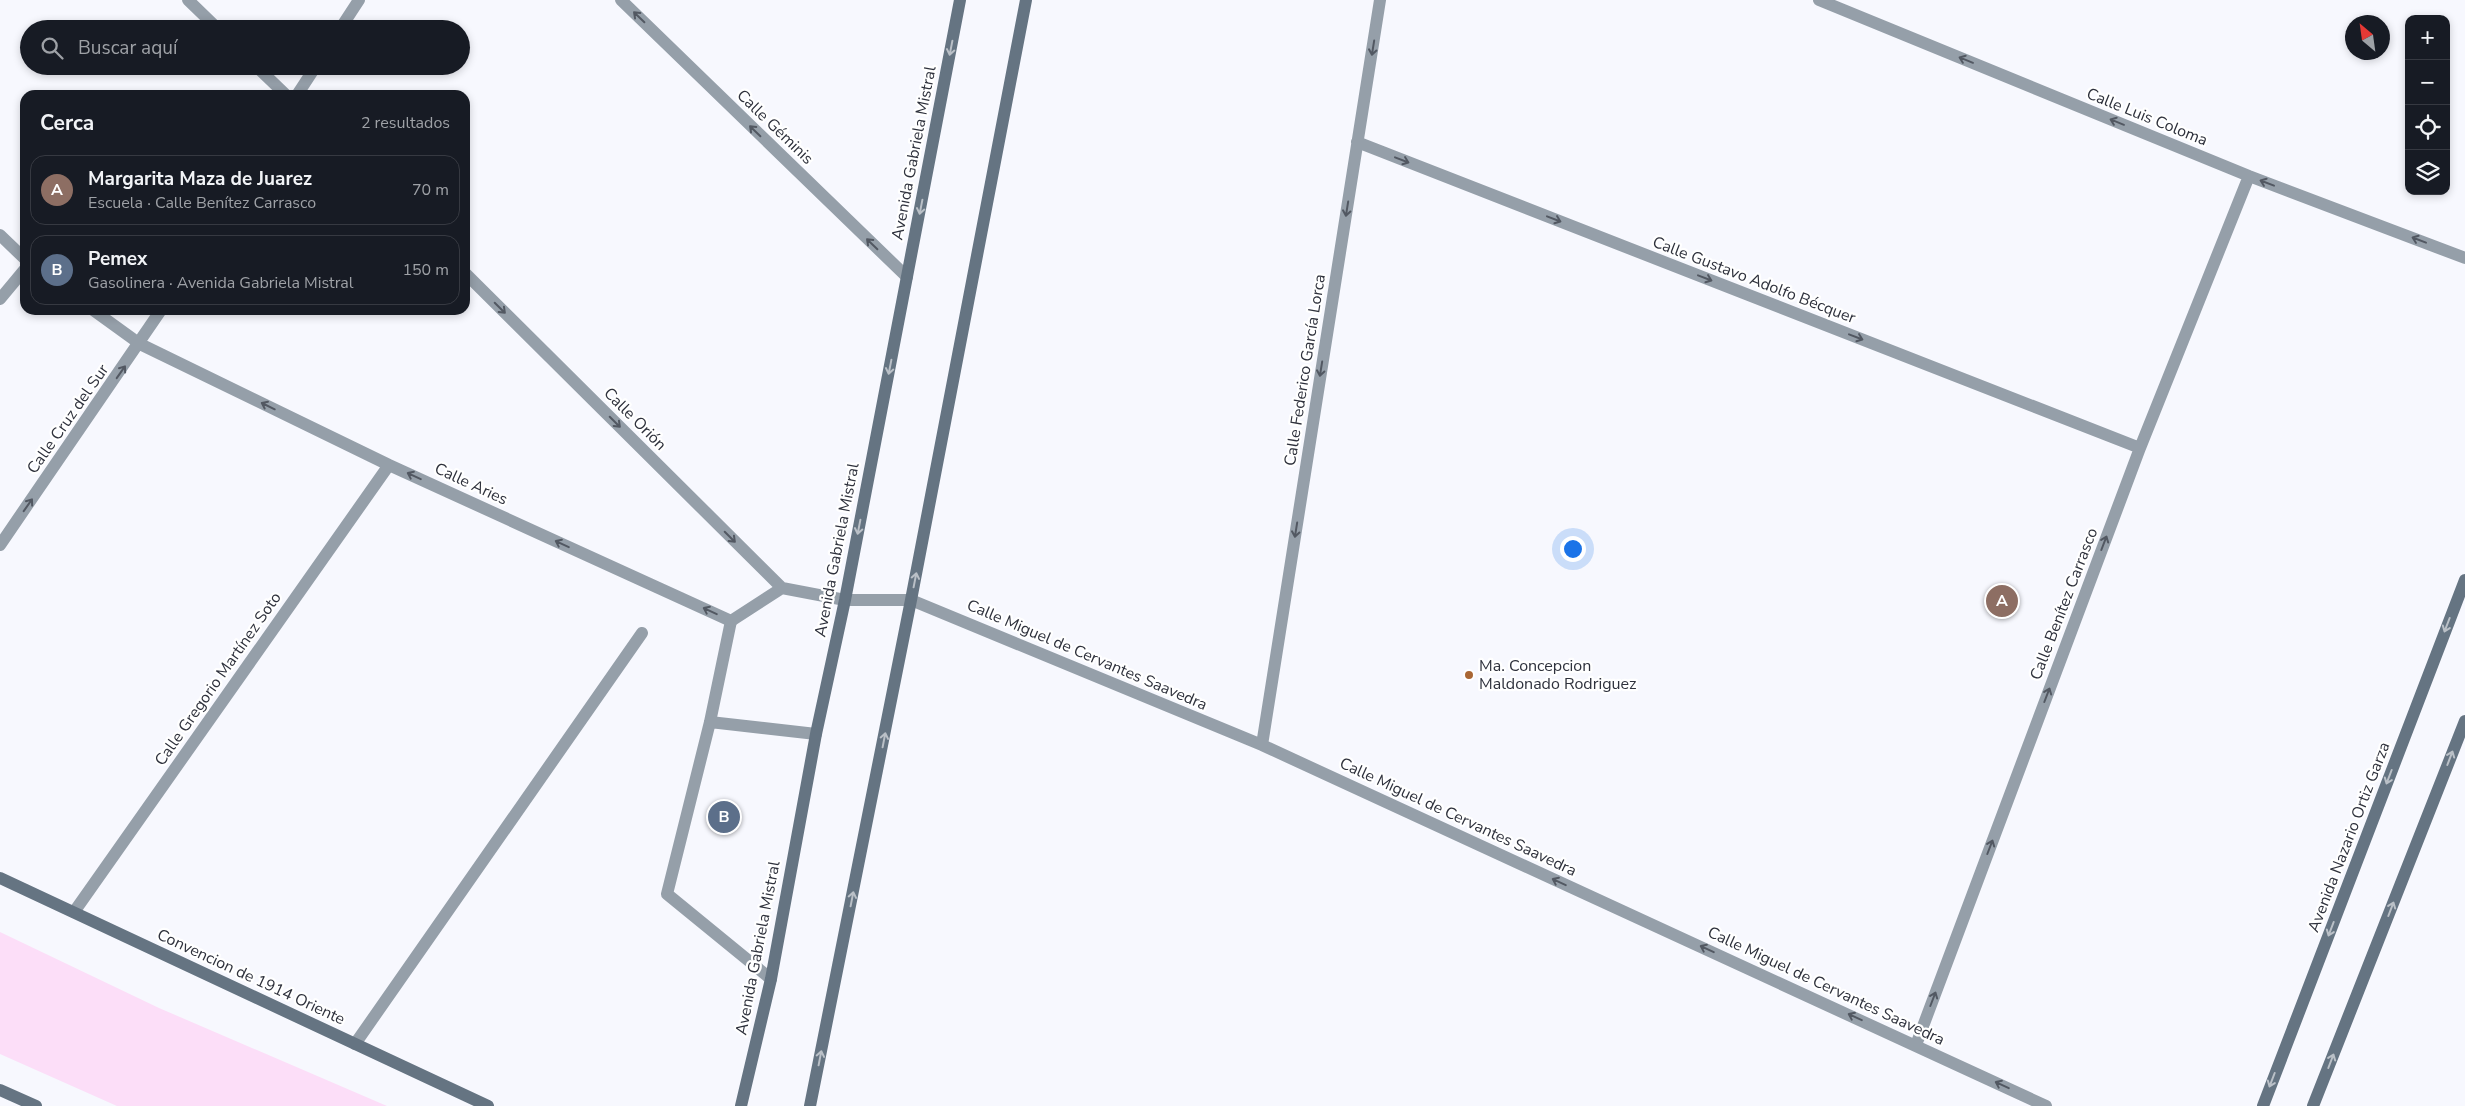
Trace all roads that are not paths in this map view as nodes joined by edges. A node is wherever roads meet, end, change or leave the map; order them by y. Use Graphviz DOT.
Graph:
graph roads {
  1 [pos="188,0"];
  2 [pos="359,0"];
  3 [pos="621,0"];
  4 [pos="960,0"];
  5 [pos="1026,0"];
  6 [pos="1380,0"];
  7 [pos="1818,0"];
  8 [pos="209,20"];
  9 [pos="346,20"];
  10 [pos="265,75"];
  11 [pos="310,75"];
  12 [pos="281,90"];
  13 [pos="300,90"];
  14 [pos="1357,142"];
  15 [pos="2249,176"];
  16 [pos="0,235"];
  17 [pos="20,254"];
  18 [pos="2465,258"];
  19 [pos="20,275"];
  20 [pos="470,278"];
  21 [pos="907,278"];
  22 [pos="0,299"];
  23 [pos="100,315"];
  24 [pos="158,315"];
  25 [pos="140,344"];
  26 [pos="2140,448"];
  27 [pos="389,465"];
  28 [pos="0,545"];
  29 [pos="2465,580"];
  30 [pos="782,588"];
  31 [pos="844,600"];
  32 [pos="912,600"];
  33 [pos="731,621"];
  34 [pos="642,633"];
  35 [pos="2465,721"];
  36 [pos="710,722"];
  37 [pos="816,734"];
  38 [pos="1262,745"];
  39 [pos="0,878"];
  40 [pos="74,912"];
  41 [pos="771,979"];
  42 [pos="355,1044"];
  43 [pos="1916,1045"];
  44 [pos="0,1090"];
  45 [pos="36,1106"];
  46 [pos="488,1106"];
  47 [pos="741,1106"];
  48 [pos="810,1106"];
  49 [pos="2046,1106"];
  50 [pos="2262,1106"];
  51 [pos="2314,1106"];
  1 -- 8 [label="street"];
  2 -- 9 [label="street"];
  21 -- 3 [label="street, Calle Géminis, one-way"];
  4 -- 21 [label="main road, Avenida Gabriela Mistral, one-way"];
  32 -- 5 [label="main road, one-way"];
  6 -- 14 [label="street, Calle Federico García Lorca, one-way"];
  15 -- 7 [label="street, Calle Luis Coloma, one-way"];
  10 -- 12 [label="street"];
  11 -- 13 [label="street"];
  14 -- 26 [label="street, Calle Gustavo Adolfo Bécquer, one-way"];
  14 -- 38 [label="street, Calle Federico García Lorca, one-way"];
  18 -- 15 [label="street, Calle Luis Coloma, one-way"];
  15 -- 26 [label="street, Calle Benítez Carrasco"];
  16 -- 17 [label="street"];
  19 -- 22 [label="street"];
  20 -- 30 [label="street, Calle Orión, one-way"];
  21 -- 31 [label="main road, Avenida Gabriela Mistral, one-way"];
  23 -- 25 [label="street, Calle Aries"];
  24 -- 25 [label="street, Calle Cruz del Sur"];
  27 -- 25 [label="street, Calle Aries, one-way"];
  28 -- 25 [label="street, Calle Cruz del Sur, one-way"];
  43 -- 26 [label="street, Calle Benítez Carrasco, one-way"];
  33 -- 27 [label="street, Calle Aries, one-way"];
  27 -- 40 [label="street, Calle Gregorio Martínez Soto"];
  29 -- 50 [label="main road, Avenida Nazario Ortiz Garza, one-way"];
  30 -- 31 [label="street"];
  30 -- 33 [label="street"];
  31 -- 32 [label="street, Calle Miguel de Cervantes Saavedra"];
  31 -- 37 [label="main road, Avenida Gabriela Mistral"];
  32 -- 38 [label="street, Calle Miguel de Cervantes Saavedra"];
  48 -- 32 [label="main road, one-way"];
  33 -- 36 [label="street"];
  34 -- 42 [label="street"];
  51 -- 35 [label="main road, one-way"];
  36 -- 37 [label="street"];
  36 -- 41 [label="street"];
  37 -- 41 [label="main road, Avenida Gabriela Mistral"];
  43 -- 38 [label="street, Calle Miguel de Cervantes Saavedra, one-way"];
  39 -- 40 [label="main road, Convencion de 1914 Oriente"];
  40 -- 42 [label="main road, Convencion de 1914 Oriente"];
  41 -- 47 [label="main road, Avenida Gabriela Mistral"];
  42 -- 46 [label="main road, Convencion de 1914 Oriente"];
  49 -- 43 [label="street, Calle Miguel de Cervantes Saavedra, one-way"];
  44 -- 45 [label="main road"];
}
